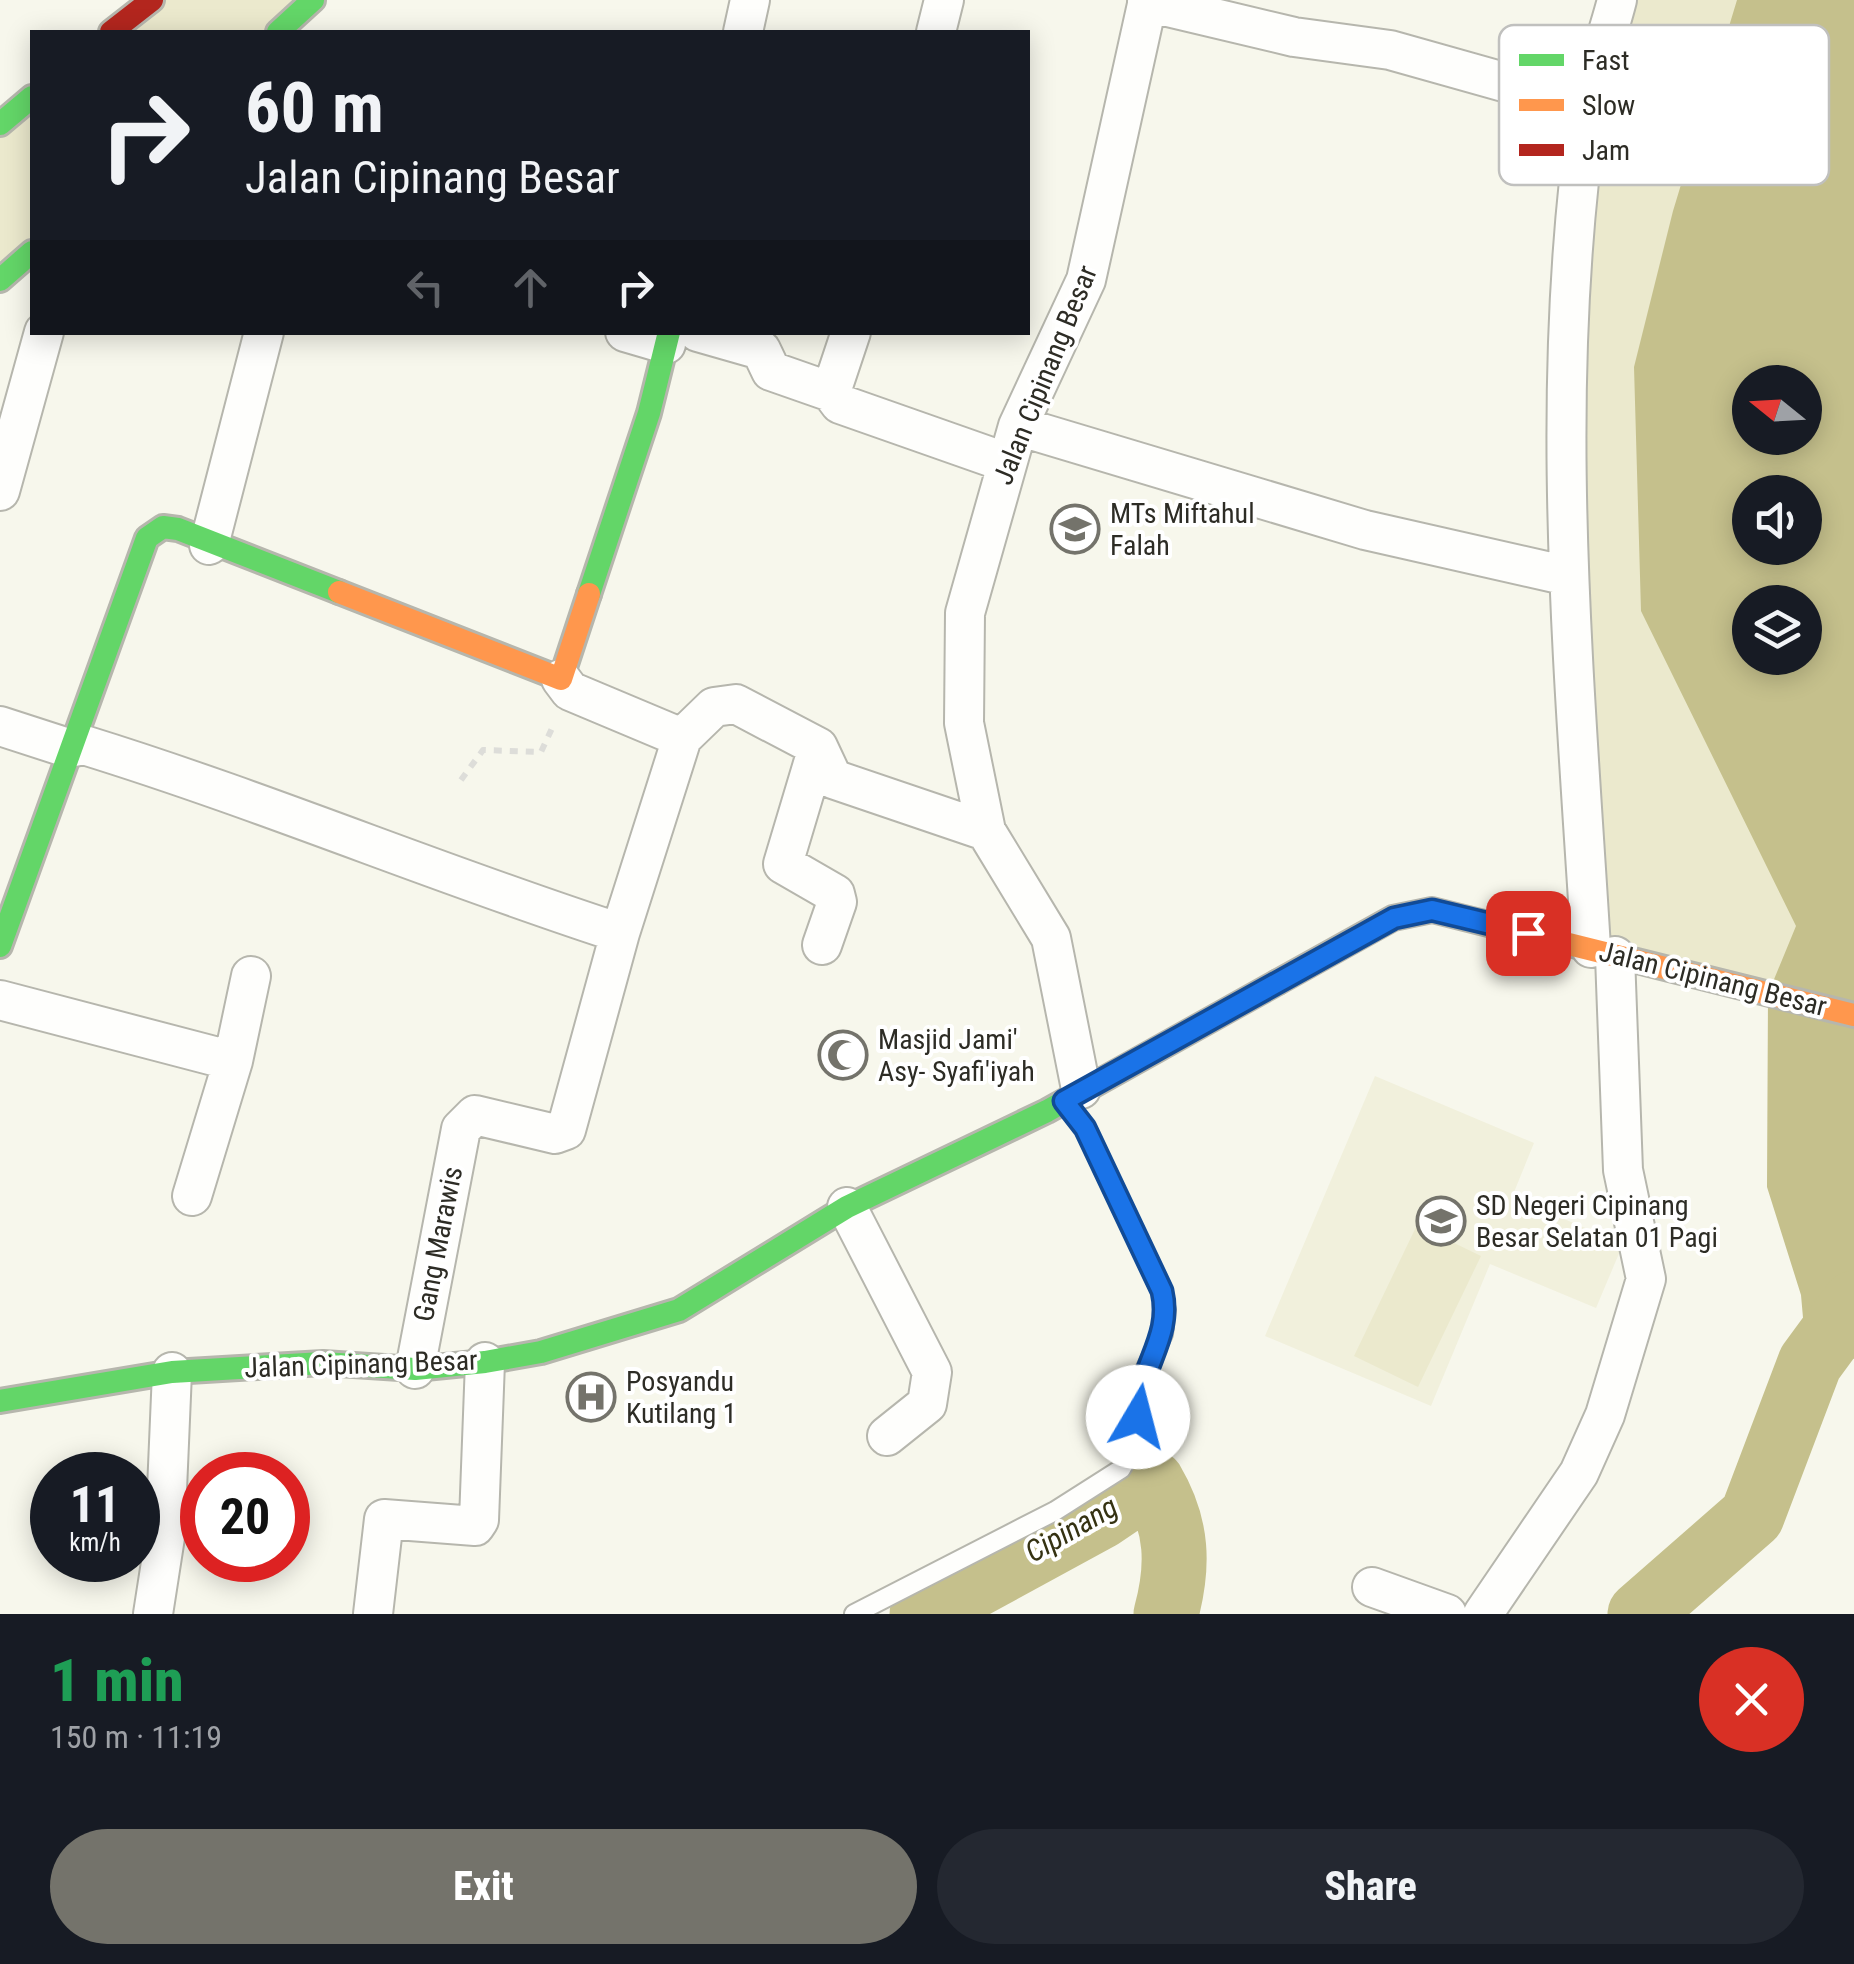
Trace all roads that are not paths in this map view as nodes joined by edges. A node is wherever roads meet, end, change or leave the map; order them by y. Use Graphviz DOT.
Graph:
graph roads {
  1 [pos="152,0"];
  2 [pos="314,0"];
  3 [pos="750,0"];
  4 [pos="944,0"];
  5 [pos="1618,0"];
  6 [pos="1148,1"];
  7 [pos="1611,25"];
  8 [pos="265,28"];
  9 [pos="114,30"];
  10 [pos="743,30"];
  11 [pos="936,30"];
  12 [pos="1499,81"];
  13 [pos="30,99"];
  14 [pos="0,124"];
  15 [pos="1580,185"];
  16 [pos="30,254"];
  17 [pos="0,280"];
  18 [pos="43,335"];
  19 [pos="263,335"];
  20 [pos="851,335"];
  21 [pos="678,336"];
  22 [pos="832,392"];
  23 [pos="1018,426"];
  24 [pos="1005,462"];
  25 [pos="0,491"];
  26 [pos="209,545"];
  27 [pos="1568,576"];
  28 [pos="566,685"];
  29 [pos="0,726"];
  30 [pos="682,738"];
  31 [pos="818,746"];
  32 [pos="68,748"];
  33 [pos="986,831"];
  34 [pos="620,933"];
  35 [pos="0,946"];
  36 [pos="822,946"];
  37 [pos="1603,952"];
  38 [pos="251,976"];
  39 [pos="0,1000"];
  40 [pos="1854,1014"];
  41 [pos="232,1061"];
  42 [pos="1072,1095"];
  43 [pos="192,1196"];
  44 [pos="846,1206"];
  45 [pos="485,1362"];
  46 [pos="415,1368"];
  47 [pos="172,1372"];
  48 [pos="0,1401"];
  49 [pos="887,1436"];
  50 [pos="1372,1587"];
  51 [pos="153,1614"];
  52 [pos="373,1614"];
  53 [pos="854,1614"];
  54 [pos="1447,1614"];
  55 [pos="1483,1614"];
  1 -- 9 [label="street"];
  2 -- 8 [label="street"];
  3 -- 10 [label="street"];
  4 -- 11 [label="street"];
  5 -- 7 [label="street"];
  6 -- 12 [label="street"];
  6 -- 23 [label="street, Jalan Cipinang Besar"];
  13 -- 14 [label="street"];
  15 -- 27 [label="street"];
  16 -- 17 [label="street"];
  18 -- 25 [label="street"];
  19 -- 26 [label="street"];
  20 -- 22 [label="street"];
  21 -- 22 [label="street"];
  21 -- 28 [label="street"];
  22 -- 24 [label="street"];
  23 -- 24 [label="street, Jalan Cipinang Besar"];
  23 -- 27 [label="street"];
  24 -- 33 [label="street, Jalan Cipinang Besar"];
  26 -- 28 [label="street"];
  26 -- 32 [label="street"];
  27 -- 37 [label="street"];
  28 -- 30 [label="street"];
  29 -- 32 [label="street"];
  30 -- 31 [label="street"];
  30 -- 34 [label="street"];
  31 -- 33 [label="street"];
  31 -- 36 [label="street"];
  32 -- 34 [label="street"];
  32 -- 35 [label="street"];
  33 -- 42 [label="street, Jalan Cipinang Besar"];
  34 -- 46 [label="street, Gang Marawis"];
  37 -- 40 [label="street, Jalan Cipinang Besar"];
  37 -- 42 [label="street, Jalan Cipinang Besar"];
  37 -- 55 [label="street"];
  38 -- 41 [label="street"];
  39 -- 41 [label="street"];
  41 -- 43 [label="street"];
  42 -- 44 [label="street, Jalan Cipinang Besar"];
  42 -- 53 [label="lane"];
  44 -- 45 [label="street, Jalan Cipinang Besar"];
  44 -- 49 [label="street"];
  45 -- 46 [label="street, Jalan Cipinang Besar"];
  45 -- 52 [label="street"];
  46 -- 47 [label="street, Jalan Cipinang Besar"];
  47 -- 48 [label="street, Jalan Cipinang Besar"];
  47 -- 51 [label="street"];
  50 -- 54 [label="street"];
}
